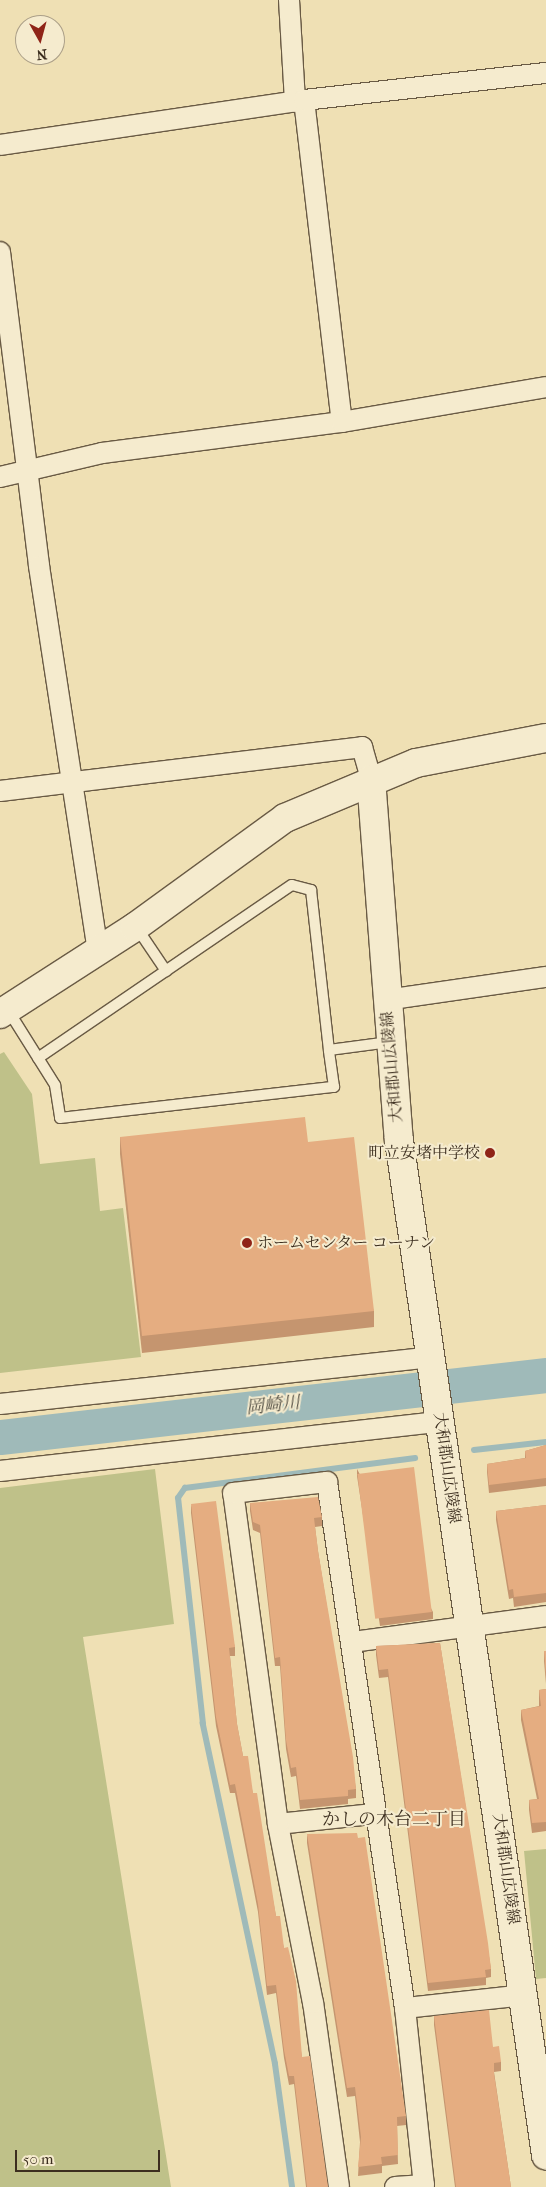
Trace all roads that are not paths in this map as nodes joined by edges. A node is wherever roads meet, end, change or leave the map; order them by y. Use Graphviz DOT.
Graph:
graph roads {
  1 [pos="289,0"];
  2 [pos="546,73"];
  3 [pos="300,101"];
  4 [pos="0,145"];
  5 [pos="0,252"];
  6 [pos="546,387"];
  7 [pos="342,422"];
  8 [pos="30,471"];
  9 [pos="0,477"];
  10 [pos="546,738"];
  11 [pos="371,779"];
  12 [pos="75,782"];
  13 [pos="0,791"];
  14 [pos="135,927"];
  15 [pos="98,950"];
  16 [pos="166,971"];
  17 [pos="546,977"];
  18 [pos="386,1000"];
  19 [pos="4,1012"];
  20 [pos="390,1042"];
  21 [pos="330,1050"];
  22 [pos="38,1058"];
  23 [pos="431,1357"];
  24 [pos="0,1404"];
  25 [pos="440,1422"];
  26 [pos="0,1471"];
  27 [pos="546,1616"];
  28 [pos="470,1627"];
  29 [pos="352,1642"];
  30 [pos="374,1814"];
  31 [pos="278,1824"];
  32 [pos="535,1993"];
  33 [pos="405,2008"];
  34 [pos="546,2155"];
  35 [pos="339,2187"];
  36 [pos="395,2187"];
  1 -- 3 [label="street"];
  2 -- 3 [label="street"];
  3 -- 4 [label="street"];
  3 -- 7 [label="street"];
  5 -- 8 [label="street"];
  6 -- 7 [label="street"];
  7 -- 8 [label="street"];
  8 -- 9 [label="street"];
  8 -- 12 [label="street"];
  10 -- 11 [label="main road"];
  11 -- 12 [label="street"];
  11 -- 14 [label="main road"];
  11 -- 18 [label="main road, 大和郡山広陵線"];
  12 -- 13 [label="street"];
  12 -- 15 [label="street"];
  14 -- 15 [label="main road"];
  14 -- 16 [label="lane"];
  15 -- 19 [label="main road"];
  16 -- 21 [label="lane"];
  16 -- 22 [label="lane"];
  17 -- 18 [label="street"];
  18 -- 20 [label="main road, 大和郡山広陵線"];
  19 -- 22 [label="lane"];
  20 -- 21 [label="lane"];
  20 -- 23 [label="main road, 大和郡山広陵線"];
  21 -- 22 [label="lane"];
  23 -- 24 [label="street"];
  23 -- 25 [label="main road, 大和郡山広陵線"];
  25 -- 26 [label="street"];
  25 -- 28 [label="main road, 大和郡山広陵線"];
  27 -- 28 [label="street"];
  28 -- 29 [label="street"];
  28 -- 32 [label="main road, 大和郡山広陵線"];
  29 -- 30 [label="street"];
  29 -- 31 [label="street"];
  30 -- 31 [label="street"];
  30 -- 33 [label="street"];
  31 -- 35 [label="street"];
  32 -- 33 [label="street"];
  32 -- 34 [label="main road, 大和郡山広陵線"];
  33 -- 36 [label="street"];
}
